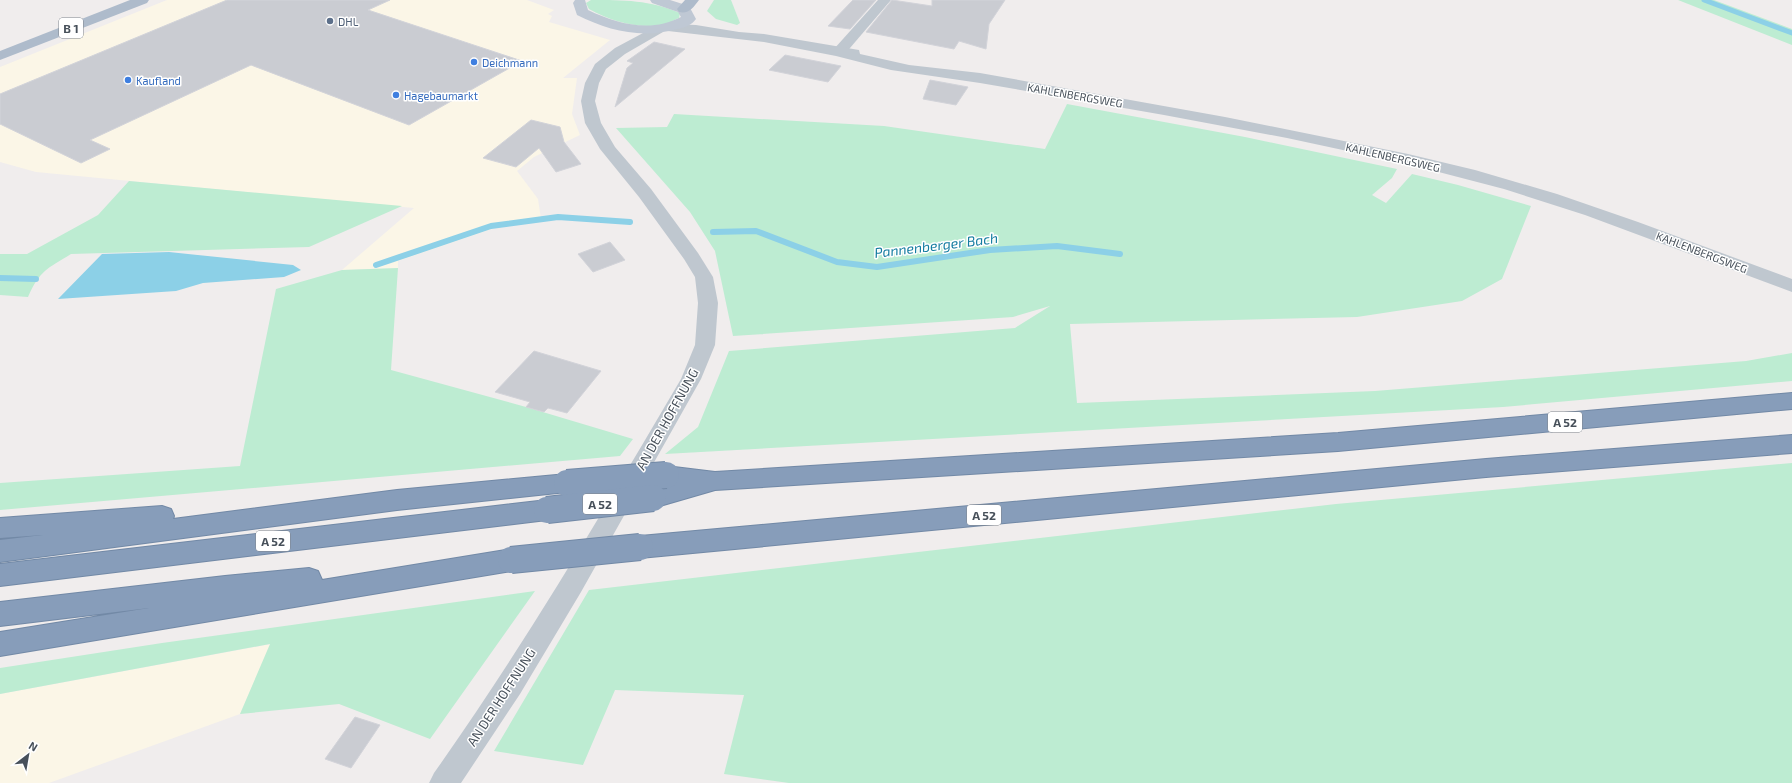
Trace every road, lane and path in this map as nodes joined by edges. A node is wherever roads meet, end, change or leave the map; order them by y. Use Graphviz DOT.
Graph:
graph roads {
  1 [pos="142,0"];
  2 [pos="657,0"];
  3 [pos="885,0"];
  4 [pos="579,1"];
  5 [pos="688,9"];
  6 [pos="622,27"];
  7 [pos="673,28"];
  8 [pos="658,29"];
  9 [pos="764,38"];
  10 [pos="620,51"];
  11 [pos="839,52"];
  12 [pos="0,56"];
  13 [pos="1792,286"];
  14 [pos="1792,401"];
  15 [pos="1792,444"];
  16 [pos="715,481"];
  17 [pos="397,500"];
  18 [pos="0,528"];
  19 [pos="0,551"];
  20 [pos="511,560"];
  21 [pos="0,575"];
  22 [pos="0,614"];
  23 [pos="0,644"];
  24 [pos="444,783"];
  1 -- 12 [label="main road, B 1"];
  2 -- 5 [label="main road, KAHLENBERGSWEG"];
  3 -- 11 [label="street"];
  4 -- 6 [label="main road, KAHLENBERGSWEG"];
  5 -- 7 [label="main road, KAHLENBERGSWEG"];
  5 -- 9 [label="street, KAHLENBERGSWEG"];
  6 -- 8 [label="main road, KAHLENBERGSWEG"];
  6 -- 10 [label="street"];
  7 -- 8 [label="main road, KAHLENBERGSWEG"];
  7 -- 9 [label="street, KAHLENBERGSWEG"];
  8 -- 10 [label="street, AN DER HOFFNUNG"];
  9 -- 11 [label="street, KAHLENBERGSWEG"];
  10 -- 24 [label="street, AN DER HOFFNUNG"];
  11 -- 13 [label="street, KAHLENBERGSWEG"];
  14 -- 16 [label="highway, A 52"];
  15 -- 20 [label="highway, A 52, bridge"];
  16 -- 17 [label="highway, bridge"];
  16 -- 21 [label="highway, A 52, bridge"];
  17 -- 18 [label="highway"];
  17 -- 19 [label="highway"];
  20 -- 22 [label="highway, A 52"];
  20 -- 23 [label="highway"];
}
